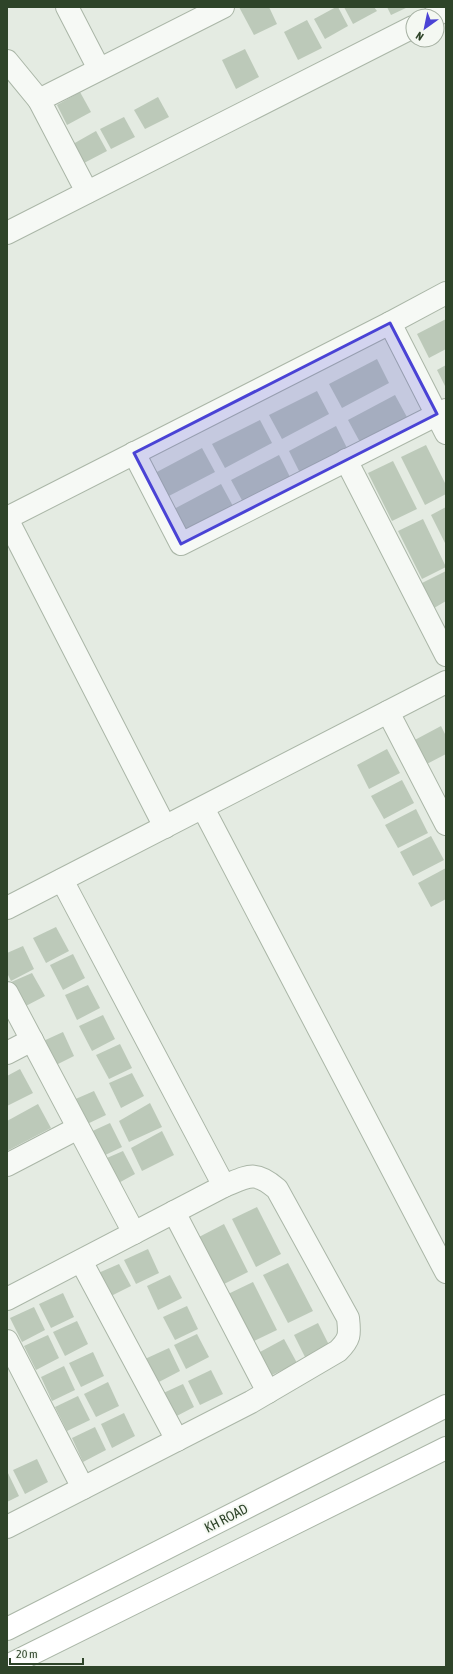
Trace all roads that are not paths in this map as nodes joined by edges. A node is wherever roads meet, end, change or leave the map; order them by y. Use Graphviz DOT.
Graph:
graph roads {
  1 [pos="67,7"];
  2 [pos="223,7"];
  3 [pos="188,15"];
  4 [pos="405,31"];
  5 [pos="7,61"];
  6 [pos="100,69"];
  7 [pos="39,100"];
  8 [pos="87,192"];
  9 [pos="7,233"];
  10 [pos="446,293"];
  11 [pos="390,323"];
  12 [pos="443,419"];
  13 [pos="134,453"];
  14 [pos="346,460"];
  15 [pos="7,518"];
  16 [pos="446,655"];
  17 [pos="446,682"];
  18 [pos="388,712"];
  19 [pos="203,808"];
  20 [pos="446,824"];
  21 [pos="165,827"];
  22 [pos="62,880"];
  23 [pos="7,908"];
  24 [pos="7,993"];
  25 [pos="32,1040"];
  26 [pos="7,1053"];
  27 [pos="78,1128"];
  28 [pos="7,1165"];
  29 [pos="224,1186"];
  30 [pos="174,1212"];
  31 [pos="134,1233"];
  32 [pos="81,1261"];
  33 [pos="446,1272"];
  34 [pos="7,1299"];
  35 [pos="7,1342"];
  36 [pos="268,1392"];
  37 [pos="446,1406"];
  38 [pos="177,1440"];
  39 [pos="446,1448"];
  40 [pos="83,1488"];
  41 [pos="7,1527"];
  42 [pos="7,1630"];
  43 [pos="7,1666"];
  1 -- 6 [label="street"];
  2 -- 3 [label="street"];
  3 -- 6 [label="street"];
  4 -- 8 [label="street"];
  5 -- 7 [label="street"];
  6 -- 7 [label="street"];
  7 -- 8 [label="street"];
  8 -- 9 [label="street"];
  10 -- 11 [label="street"];
  11 -- 12 [label="street"];
  11 -- 13 [label="street"];
  12 -- 14 [label="street"];
  13 -- 14 [label="street"];
  13 -- 15 [label="street"];
  14 -- 16 [label="street"];
  15 -- 21 [label="street"];
  17 -- 18 [label="street"];
  18 -- 19 [label="street"];
  18 -- 20 [label="street"];
  19 -- 21 [label="street"];
  19 -- 33 [label="street"];
  21 -- 22 [label="street"];
  22 -- 23 [label="street"];
  22 -- 29 [label="street"];
  24 -- 25 [label="street"];
  25 -- 26 [label="street"];
  25 -- 27 [label="street"];
  27 -- 28 [label="street"];
  27 -- 31 [label="street"];
  29 -- 30 [label="street"];
  29 -- 36 [label="street"];
  30 -- 31 [label="street"];
  30 -- 36 [label="street"];
  31 -- 32 [label="street"];
  32 -- 34 [label="street"];
  32 -- 38 [label="street"];
  35 -- 40 [label="street"];
  36 -- 38 [label="street"];
  37 -- 42 [label="main road, KH ROAD"];
  38 -- 40 [label="street"];
  39 -- 43 [label="main road"];
  40 -- 41 [label="street"];
}
